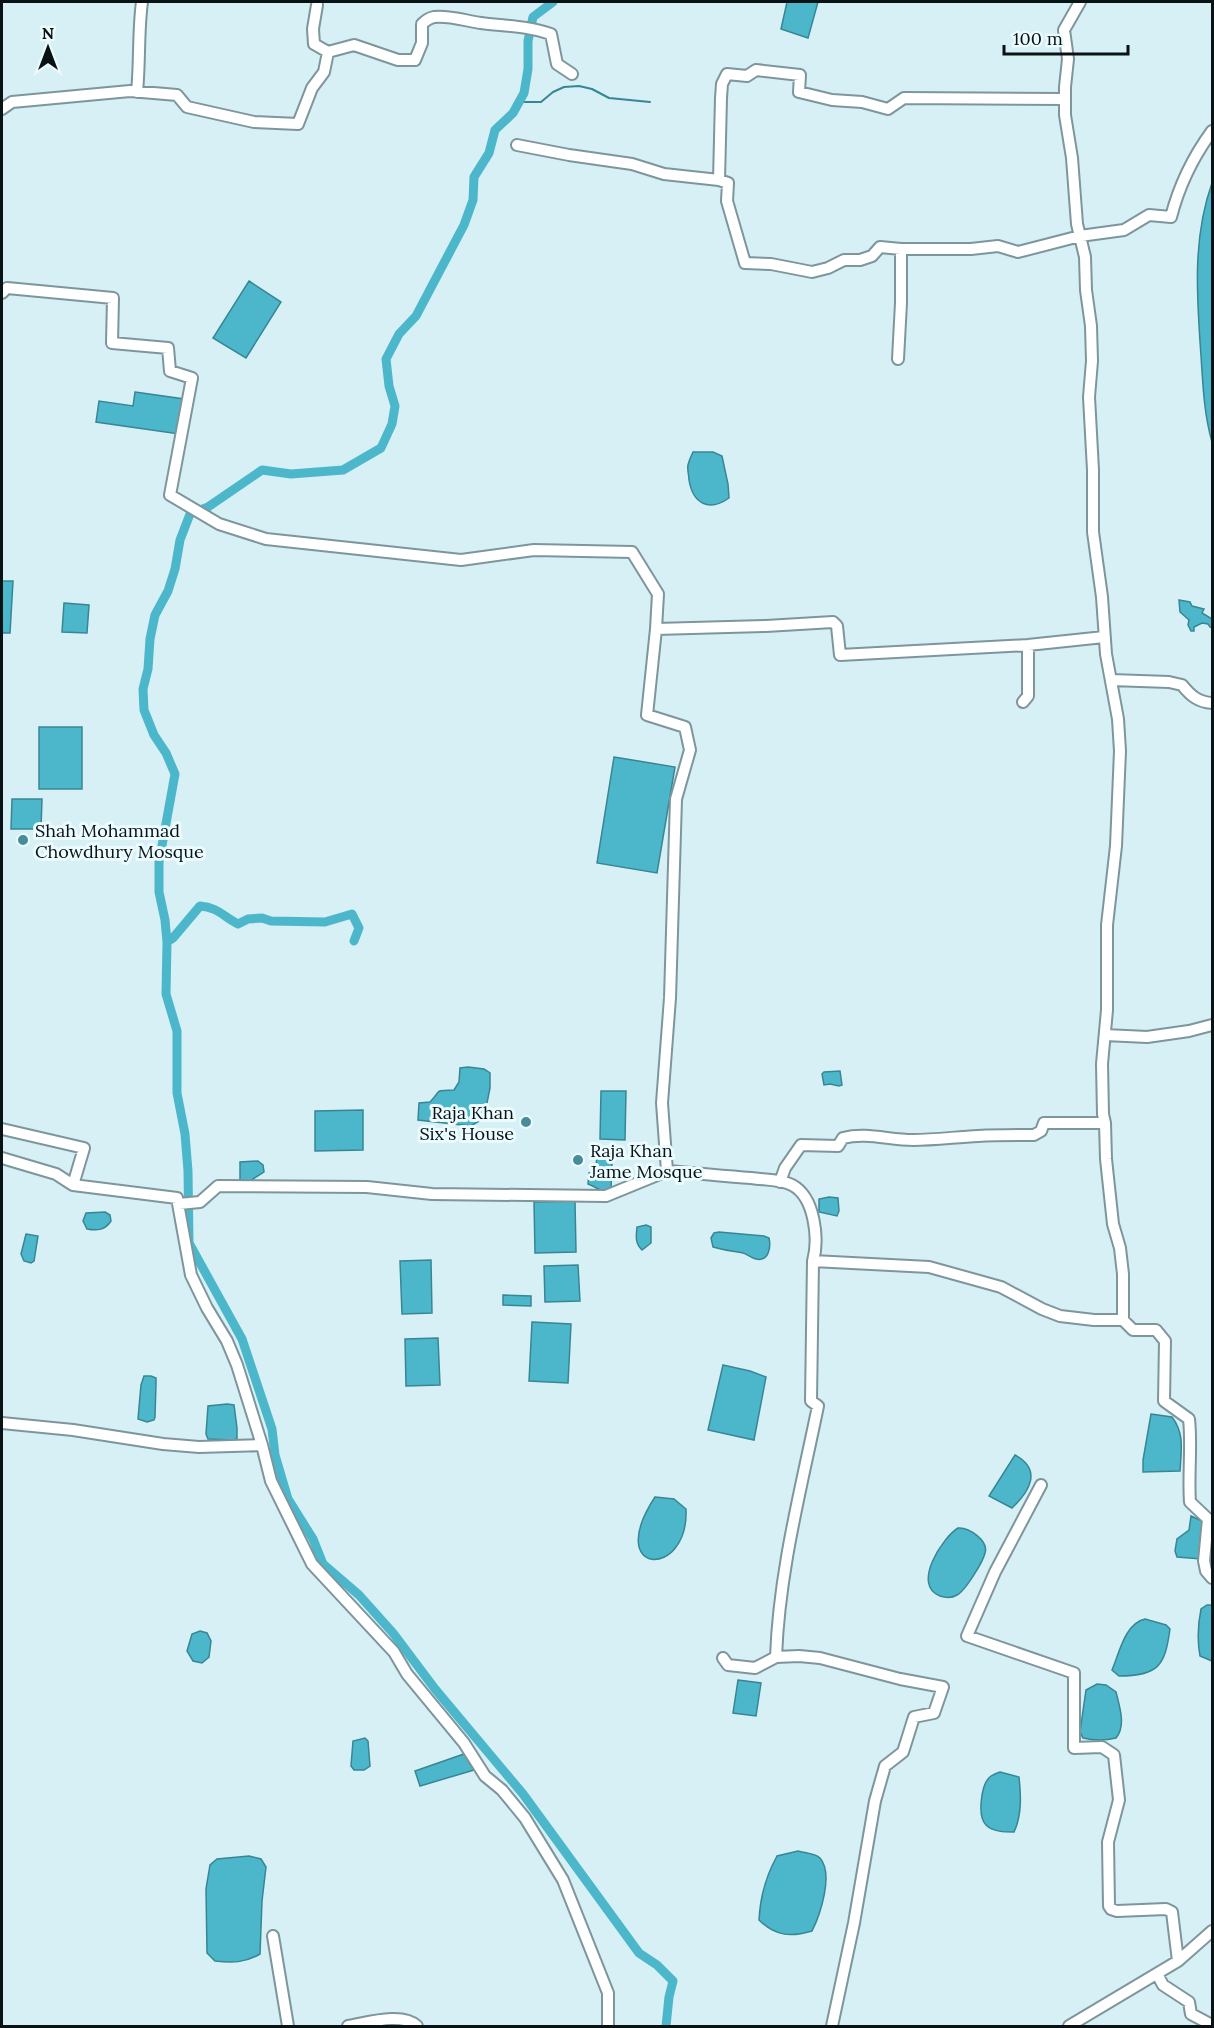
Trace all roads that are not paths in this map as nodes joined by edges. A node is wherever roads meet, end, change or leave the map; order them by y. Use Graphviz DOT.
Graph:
graph roads {
  1 [pos="142,2"];
  2 [pos="1080,2"];
  3 [pos="317,5"];
  4 [pos="328,52"];
  5 [pos="572,74"];
  6 [pos="137,92"];
  7 [pos="1065,99"];
  8 [pos="2,109"];
  9 [pos="1212,131"];
  10 [pos="517,145"];
  11 [pos="719,180"];
  12 [pos="1080,236"];
  13 [pos="901,249"];
  14 [pos="2,293"];
  15 [pos="898,359"];
  16 [pos="656,629"];
  17 [pos="1104,637"];
  18 [pos="1028,645"];
  19 [pos="1111,680"];
  20 [pos="1023,702"];
  21 [pos="1212,703"];
  22 [pos="1212,1025"];
  23 [pos="1105,1035"];
  24 [pos="1105,1123"];
  25 [pos="2,1129"];
  26 [pos="2,1158"];
  27 [pos="667,1171"];
  28 [pos="780,1182"];
  29 [pos="73,1185"];
  30 [pos="179,1204"];
  31 [pos="813,1261"];
  32 [pos="1123,1320"];
  33 [pos="2,1422"];
  34 [pos="262,1445"];
  35 [pos="1041,1485"];
  36 [pos="1210,1519"];
  37 [pos="1212,1578"];
  38 [pos="777,1657"];
  39 [pos="723,1658"];
  40 [pos="1212,1931"];
  41 [pos="273,1936"];
  42 [pos="1178,1961"];
  43 [pos="1157,1974"];
  44 [pos="1212,2025"];
  45 [pos="288,2026"];
  46 [pos="348,2026"];
  47 [pos="417,2026"];
  48 [pos="608,2026"];
  49 [pos="832,2026"];
  50 [pos="1069,2026"];
  1 -- 6 [label="street"];
  2 -- 7 [label="street"];
  3 -- 4 [label="street"];
  4 -- 5 [label="street"];
  4 -- 6 [label="street"];
  6 -- 8 [label="street"];
  7 -- 11 [label="street"];
  7 -- 12 [label="street"];
  9 -- 12 [label="street"];
  10 -- 11 [label="street"];
  11 -- 13 [label="street"];
  12 -- 13 [label="street"];
  12 -- 17 [label="street"];
  13 -- 15 [label="street"];
  14 -- 16 [label="street"];
  16 -- 18 [label="street"];
  16 -- 27 [label="street"];
  17 -- 18 [label="street"];
  17 -- 19 [label="street"];
  18 -- 20 [label="street"];
  19 -- 21 [label="street"];
  19 -- 23 [label="street"];
  22 -- 23 [label="street"];
  23 -- 24 [label="street"];
  24 -- 28 [label="street"];
  24 -- 32 [label="street"];
  25 -- 29 [label="street"];
  26 -- 29 [label="street"];
  27 -- 28 [label="street"];
  27 -- 30 [label="street"];
  28 -- 31 [label="street"];
  29 -- 30 [label="street"];
  30 -- 34 [label="street"];
  31 -- 32 [label="street"];
  31 -- 38 [label="street"];
  32 -- 36 [label="street"];
  33 -- 34 [label="street"];
  34 -- 48 [label="street"];
  35 -- 42 [label="street"];
  36 -- 37 [label="street"];
  38 -- 39 [label="street"];
  38 -- 49 [label="street"];
  40 -- 42 [label="street"];
  41 -- 45 [label="street"];
  42 -- 43 [label="street"];
  43 -- 44 [label="street"];
  43 -- 50 [label="street"];
  46 -- 47 [label="street"];
}
